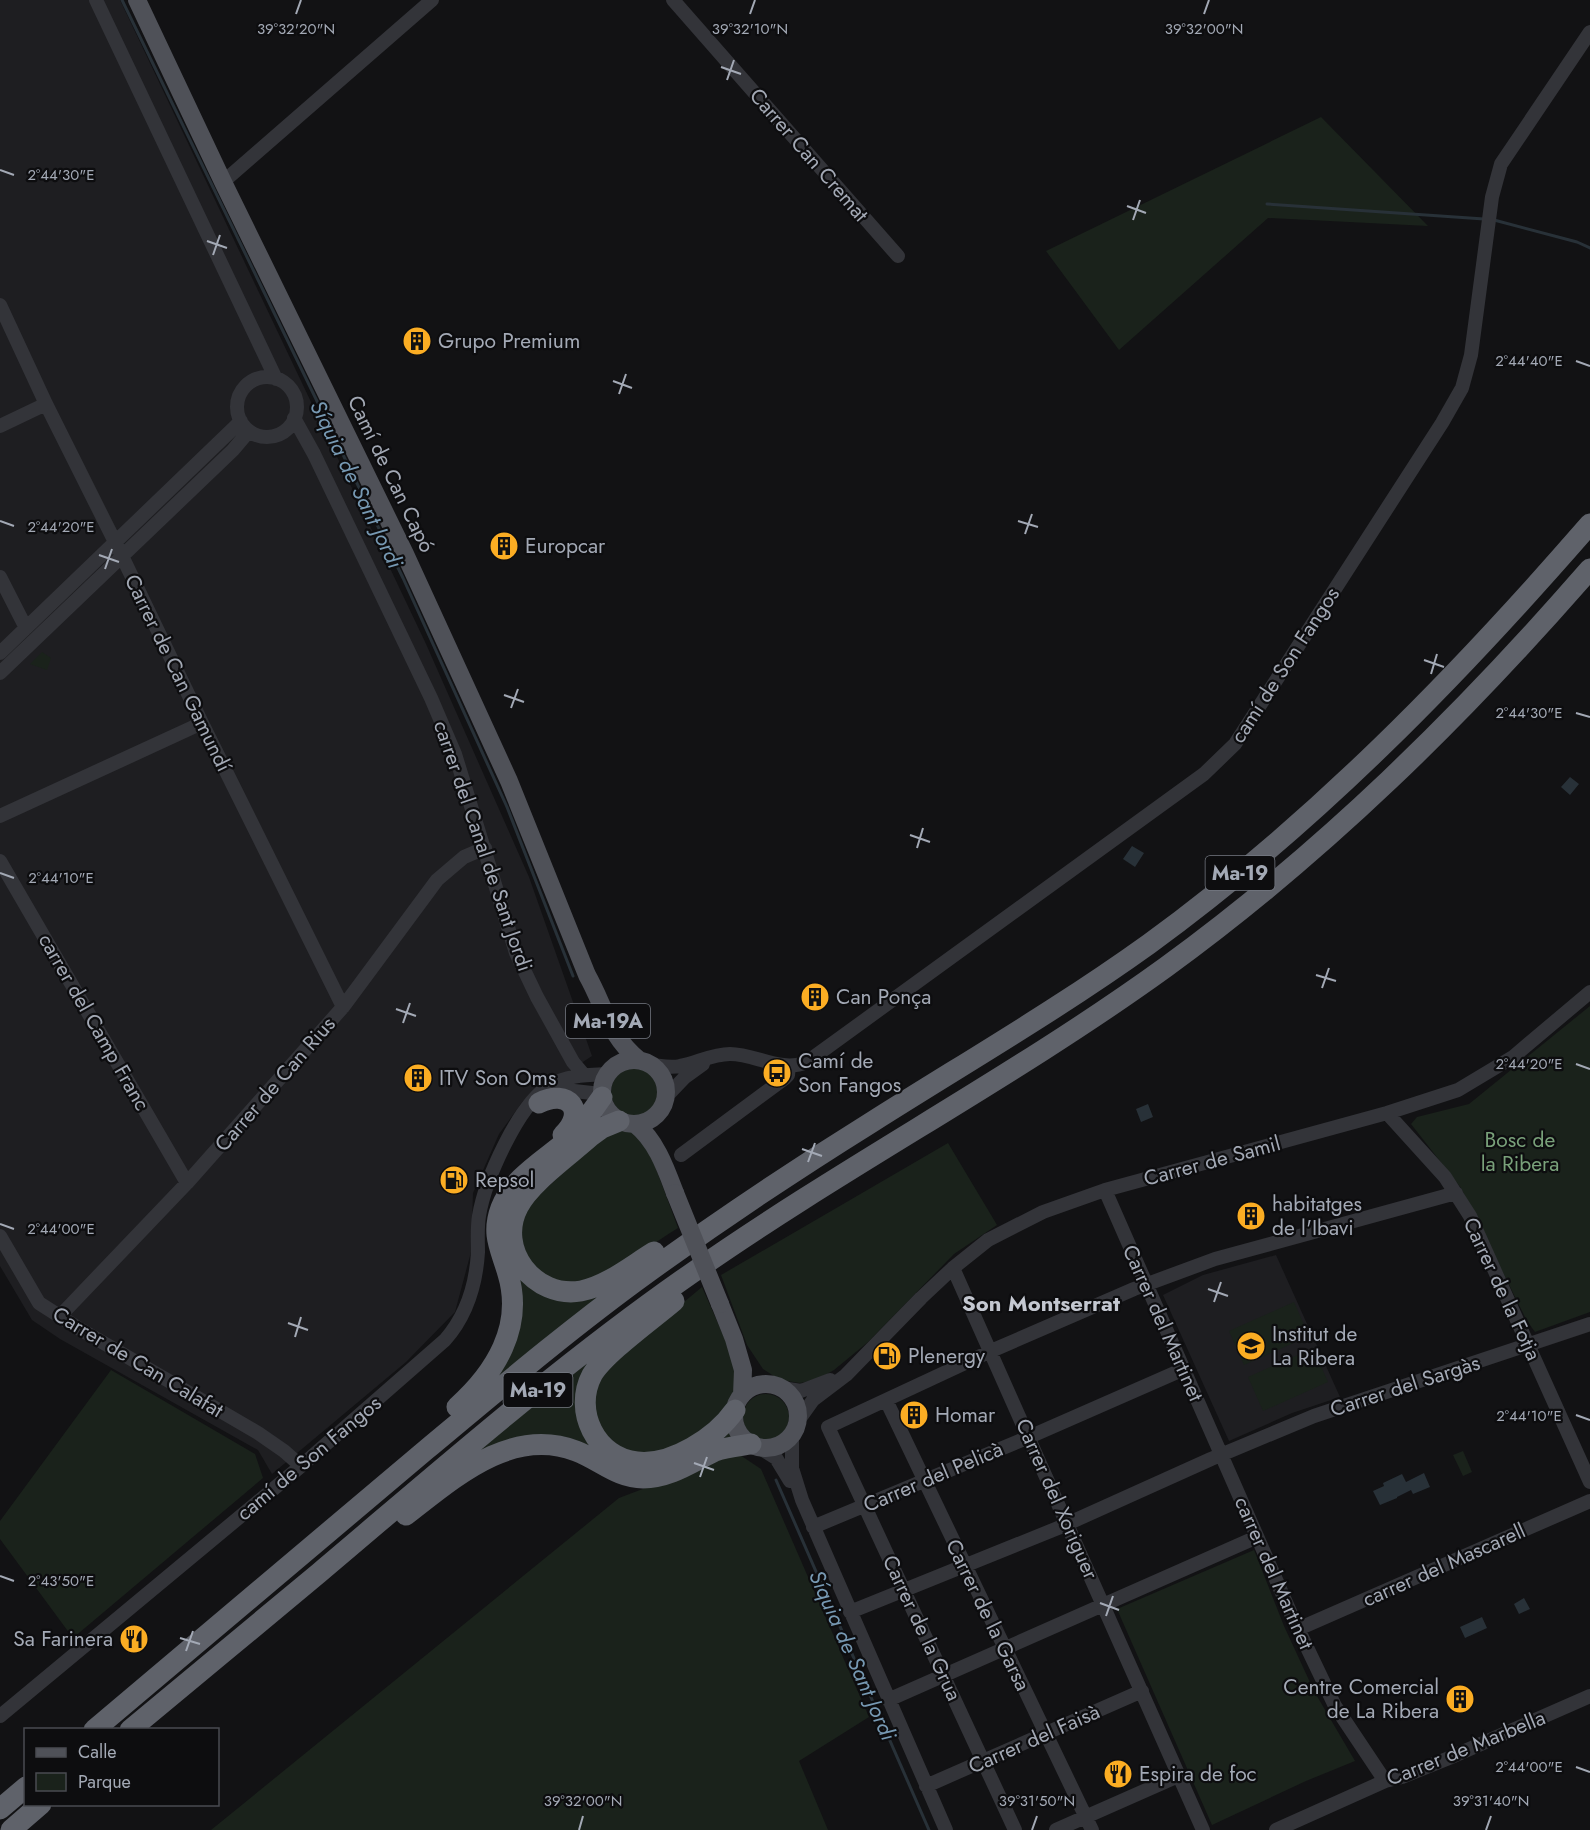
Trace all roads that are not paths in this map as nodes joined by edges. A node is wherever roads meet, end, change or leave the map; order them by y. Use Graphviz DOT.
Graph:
graph roads {
  1 [pos="96,0"];
  2 [pos="137,0"];
  3 [pos="432,0"];
  4 [pos="673,0"];
  5 [pos="1590,32"];
  6 [pos="223,182"];
  7 [pos="898,256"];
  8 [pos="0,304"];
  9 [pos="276,379"];
  10 [pos="46,404"];
  11 [pos="294,418"];
  12 [pos="0,426"];
  13 [pos="245,427"];
  14 [pos="1590,524"];
  15 [pos="116,543"];
  16 [pos="122,556"];
  17 [pos="1590,569"];
  18 [pos="0,577"];
  19 [pos="26,628"];
  20 [pos="0,653"];
  21 [pos="0,673"];
  22 [pos="202,723"];
  23 [pos="0,816"];
  24 [pos="485,848"];
  25 [pos="0,861"];
  26 [pos="587,975"];
  27 [pos="1590,993"];
  28 [pos="343,1007"];
  29 [pos="714,1056"];
  30 [pos="645,1063"];
  31 [pos="789,1066"];
  32 [pos="608,1072"];
  33 [pos="584,1075"];
  34 [pos="602,1096"];
  35 [pos="539,1103"];
  36 [pos="662,1105"];
  37 [pos="1387,1113"];
  38 [pos="627,1123"];
  39 [pos="513,1132"];
  40 [pos="681,1155"];
  41 [pos="548,1157"];
  42 [pos="665,1168"];
  43 [pos="187,1184"];
  44 [pos="1105,1190"];
  45 [pos="1456,1193"];
  46 [pos="759,1194"];
  47 [pos="770,1219"];
  48 [pos="0,1236"];
  49 [pos="953,1268"];
  50 [pos="1146,1285"];
  51 [pos="59,1317"];
  52 [pos="1590,1324"];
  53 [pos="734,1339"];
  54 [pos="1529,1346"];
  55 [pos="992,1350"];
  56 [pos="855,1365"];
  57 [pos="1184,1369"];
  58 [pos="777,1386"];
  59 [pos="886,1400"];
  60 [pos="739,1403"];
  61 [pos="795,1428"];
  62 [pos="1029,1437"];
  63 [pos="756,1446"];
  64 [pos="1222,1455"];
  65 [pos="301,1466"];
  66 [pos="924,1481"];
  67 [pos="1590,1482"];
  68 [pos="802,1500"];
  69 [pos="1590,1501"];
  70 [pos="864,1506"];
  71 [pos="1068,1524"];
  72 [pos="813,1527"];
  73 [pos="1257,1537"];
  74 [pos="307,1549"];
  75 [pos="965,1566"];
  76 [pos="316,1575"];
  77 [pos="904,1591"];
  78 [pos="1104,1605"];
  79 [pos="850,1612"];
  80 [pos="1298,1629"];
  81 [pos="1005,1650"];
  82 [pos="944,1675"];
  83 [pos="1142,1692"];
  84 [pos="1590,1696"];
  85 [pos="888,1700"];
  86 [pos="0,1716"];
  87 [pos="96,1728"];
  88 [pos="132,1728"];
  89 [pos="1046,1734"];
  90 [pos="983,1762"];
  91 [pos="1178,1776"];
  92 [pos="1385,1781"];
  93 [pos="926,1786"];
  94 [pos="24,1789"];
  95 [pos="39,1806"];
  96 [pos="0,1809"];
  97 [pos="1086,1817"];
  98 [pos="11,1830"];
  99 [pos="946,1830"];
  100 [pos="1015,1830"];
  101 [pos="1056,1830"];
  102 [pos="1092,1830"];
  103 [pos="1203,1830"];
  104 [pos="1276,1830"];
  1 -- 9 [label="street"];
  2 -- 6 [label="main road, Camí de Can Capó / Ma-19A"];
  3 -- 6 [label="street"];
  4 -- 7 [label="street, Carrer Can Cremat"];
  5 -- 31 [label="street, camí de Son Fangos"];
  6 -- 26 [label="main road, Camí de Can Capó / Ma-19A"];
  8 -- 10 [label="street, Carrer de Can Gamundí"];
  9 -- 11 [label="street"];
  9 -- 13 [label="street"];
  10 -- 12 [label="street"];
  10 -- 15 [label="street, Carrer de Can Gamundí"];
  11 -- 13 [label="street"];
  11 -- 24 [label="street, carrer del Canal de Sant Jordi"];
  13 -- 15 [label="street"];
  13 -- 16 [label="street"];
  14 -- 46 [label="highway, Ma-19"];
  15 -- 16 [label="street, Carrer de Can Gamundí"];
  15 -- 19 [label="street"];
  16 -- 21 [label="street"];
  16 -- 22 [label="street, Carrer de Can Gamundí"];
  17 -- 47 [label="highway, Ma-19"];
  18 -- 19 [label="street"];
  19 -- 20 [label="street"];
  22 -- 23 [label="street"];
  22 -- 28 [label="street, Carrer de Can Gamundí"];
  24 -- 28 [label="street, Carrer de Can Rius"];
  24 -- 33 [label="street, carrer del Canal de Sant Jordi"];
  25 -- 43 [label="street, carrer del Camp Franc"];
  26 -- 30 [label="main road, Camí de Can Capó / Ma-19A"];
  26 -- 32 [label="main road, Camí de Can Capó / Ma-19A"];
  27 -- 37 [label="street, Carrer de Samil"];
  28 -- 43 [label="street, Carrer de Can Rius"];
  29 -- 30 [label="street"];
  29 -- 31 [label="street"];
  29 -- 36 [label="street"];
  30 -- 32 [label="main road"];
  30 -- 36 [label="main road"];
  31 -- 40 [label="street"];
  32 -- 33 [label="street"];
  32 -- 34 [label="main road"];
  33 -- 39 [label="street"];
  34 -- 35 [label="street"];
  34 -- 38 [label="main road"];
  34 -- 41 [label="highway"];
  35 -- 39 [label="street"];
  35 -- 41 [label="highway"];
  36 -- 38 [label="main road"];
  36 -- 42 [label="main road"];
  37 -- 44 [label="street, Carrer de Samil"];
  37 -- 45 [label="street, Carrer de la Fotja"];
  38 -- 42 [label="main road"];
  38 -- 46 [label="highway"];
  39 -- 65 [label="street, camí de Son Fangos"];
  41 -- 74 [label="highway"];
  42 -- 53 [label="main road, bridge"];
  43 -- 51 [label="street, Carrer de Can Rius"];
  44 -- 49 [label="street, Carrer de Samil"];
  44 -- 50 [label="street, Carrer del Martinet"];
  45 -- 50 [label="street"];
  45 -- 54 [label="street, Carrer de la Fotja"];
  46 -- 74 [label="highway, Ma-19"];
  47 -- 60 [label="highway"];
  47 -- 76 [label="highway, Ma-19"];
  48 -- 51 [label="street, Carrer de Can Calafat"];
  49 -- 55 [label="street, Carrer del Xoriguer"];
  49 -- 56 [label="street, Carrer de Samil"];
  50 -- 55 [label="street"];
  50 -- 57 [label="street, Carrer del Martinet"];
  51 -- 65 [label="street, Carrer de Can Calafat"];
  52 -- 54 [label="street, Carrer del Sargàs"];
  53 -- 58 [label="main road"];
  53 -- 60 [label="main road"];
  54 -- 64 [label="street, Carrer del Sargàs"];
  54 -- 67 [label="street, Carrer de la Fotja"];
  55 -- 59 [label="street"];
  55 -- 62 [label="street, Carrer del Xoriguer"];
  56 -- 58 [label="street, Carrer de Samil"];
  56 -- 61 [label="street, Carrer de Samil"];
  57 -- 62 [label="street, Carrer del Pelicà"];
  57 -- 64 [label="street, Carrer del Martinet"];
  58 -- 60 [label="main road"];
  58 -- 61 [label="main road"];
  59 -- 66 [label="street, Carrer de la Garsa"];
  59 -- 70 [label="street, Carrer de la Grua"];
  60 -- 63 [label="main road"];
  61 -- 63 [label="main road"];
  61 -- 68 [label="street"];
  62 -- 66 [label="street, Carrer del Pelicà"];
  62 -- 71 [label="street, Carrer del Xoriguer"];
  63 -- 68 [label="street"];
  63 -- 76 [label="highway"];
  64 -- 71 [label="street, Carrer del Sargàs"];
  64 -- 73 [label="street, carrer del Martinet"];
  65 -- 86 [label="street, camí de Son Fangos"];
  66 -- 70 [label="street, Carrer del Pelicà"];
  66 -- 75 [label="street, Carrer de la Garsa"];
  68 -- 72 [label="street"];
  69 -- 80 [label="street, carrer del Mascarell"];
  70 -- 72 [label="street, Carrer del Pelicà"];
  70 -- 77 [label="street, Carrer de la Grua"];
  71 -- 75 [label="street, Carrer del Sargàs"];
  71 -- 78 [label="street, Carrer del Xoriguer"];
  72 -- 79 [label="street"];
  73 -- 78 [label="street"];
  73 -- 80 [label="street, carrer del Martinet"];
  74 -- 87 [label="highway, Ma-19"];
  75 -- 77 [label="street, Carrer del Sargàs"];
  75 -- 81 [label="street, Carrer de la Garsa"];
  76 -- 88 [label="highway, Ma-19"];
  77 -- 79 [label="street, Carrer del Sargàs"];
  77 -- 82 [label="street, Carrer de la Grua"];
  78 -- 81 [label="street"];
  78 -- 83 [label="street, Carrer del Xoriguer"];
  79 -- 85 [label="street"];
  80 -- 92 [label="street, carrer del Martinet"];
  81 -- 82 [label="street"];
  81 -- 89 [label="street, Carrer de la Garsa"];
  82 -- 85 [label="street"];
  82 -- 90 [label="street, Carrer de la Grua"];
  83 -- 89 [label="street, Carrer del Faisà"];
  83 -- 91 [label="street, Carrer del Xoriguer"];
  84 -- 92 [label="street, Carrer de Marbella"];
  85 -- 93 [label="street"];
  89 -- 90 [label="street, Carrer del Faisà"];
  89 -- 97 [label="street, Carrer de la Garsa"];
  90 -- 93 [label="street, Carrer del Faisà"];
  90 -- 100 [label="street, Carrer de la Grua"];
  91 -- 97 [label="street"];
  91 -- 103 [label="street, Carrer del Xoriguer"];
  92 -- 104 [label="street, Carrer de Marbella"];
  93 -- 99 [label="street"];
  94 -- 96 [label="highway"];
  95 -- 98 [label="highway"];
  97 -- 101 [label="street"];
  97 -- 102 [label="street, Carrer de la Garsa"];
}
